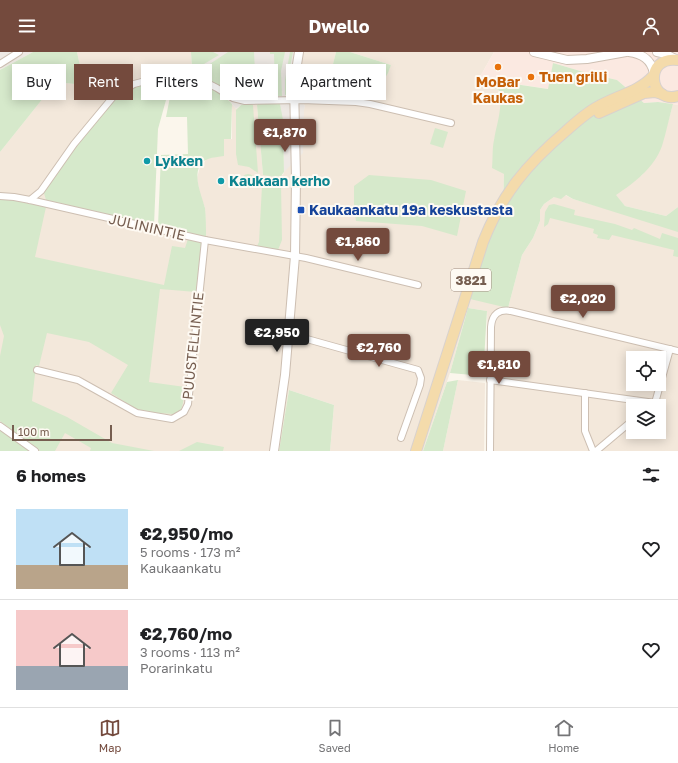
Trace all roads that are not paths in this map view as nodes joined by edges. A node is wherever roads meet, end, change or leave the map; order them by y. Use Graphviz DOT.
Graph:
graph roads {
  1 [pos="19,52"];
  2 [pos="299,52"];
  3 [pos="534,52"];
  4 [pos="628,52"];
  5 [pos="657,52"];
  6 [pos="678,60"];
  7 [pos="0,64"];
  8 [pos="654,74"];
  9 [pos="662,94"];
  10 [pos="677,96"];
  11 [pos="294,101"];
  12 [pos="452,123"];
  13 [pos="566,131"];
  14 [pos="41,191"];
  15 [pos="0,196"];
  16 [pos="30,200"];
  17 [pos="45,204"];
  18 [pos="205,240"];
  19 [pos="295,256"];
  20 [pos="418,285"];
  21 [pos="289,334"];
  22 [pos="670,349"];
  23 [pos="678,351"];
  24 [pos="37,370"];
  25 [pos="490,380"];
  26 [pos="586,393"];
  27 [pos="654,399"];
  28 [pos="626,400"];
  29 [pos="0,426"];
  30 [pos="626,426"];
  31 [pos="401,438"];
  32 [pos="35,451"];
  33 [pos="274,451"];
  34 [pos="416,451"];
  35 [pos="490,451"];
  36 [pos="595,451"];
  1 -- 7 [label="street"];
  2 -- 11 [label="street"];
  3 -- 4 [label="street"];
  4 -- 8 [label="street"];
  5 -- 6 [label="street"];
  6 -- 8 [label="main road"];
  8 -- 9 [label="main road"];
  8 -- 13 [label="main road, 3821"];
  9 -- 10 [label="main road"];
  9 -- 13 [label="main road, 3821"];
  11 -- 12 [label="street"];
  11 -- 14 [label="street"];
  11 -- 19 [label="street"];
  13 -- 34 [label="main road, 3821"];
  14 -- 16 [label="street"];
  14 -- 17 [label="street"];
  15 -- 16 [label="street, JULININTIE"];
  16 -- 17 [label="street, JULININTIE"];
  17 -- 18 [label="street, JULININTIE"];
  18 -- 19 [label="street, JULININTIE"];
  18 -- 24 [label="street, PUUSTELLINTIE"];
  19 -- 20 [label="street, JULININTIE"];
  19 -- 21 [label="street"];
  21 -- 31 [label="street"];
  21 -- 33 [label="street"];
  22 -- 23 [label="street"];
  22 -- 25 [label="street"];
  22 -- 27 [label="street"];
  25 -- 26 [label="street"];
  25 -- 35 [label="street"];
  26 -- 28 [label="street"];
  26 -- 36 [label="street"];
  29 -- 32 [label="street"];
  30 -- 36 [label="street"];
}
